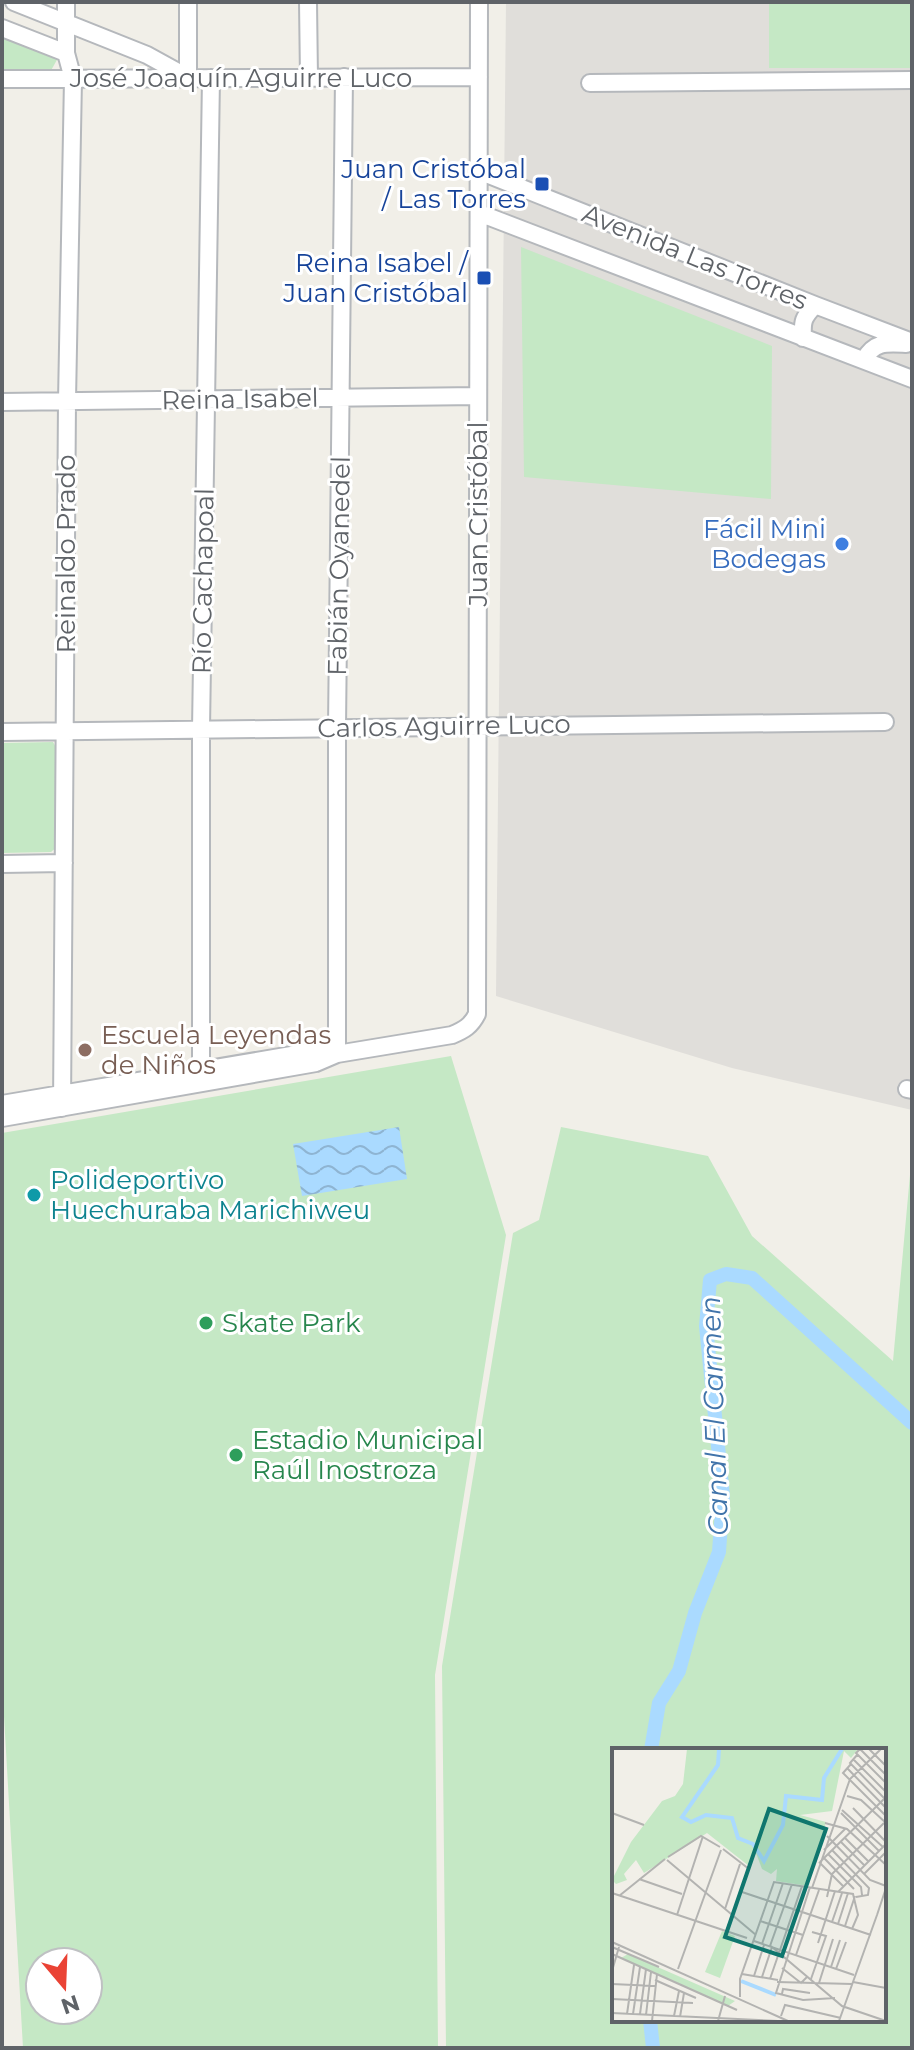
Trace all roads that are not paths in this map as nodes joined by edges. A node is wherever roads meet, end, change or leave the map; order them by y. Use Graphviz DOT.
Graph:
graph roads {
  1 [pos="14,2"];
  2 [pos="66,2"];
  3 [pos="188,2"];
  4 [pos="308,2"];
  5 [pos="479,2"];
  6 [pos="66,22"];
  7 [pos="2,28"];
  8 [pos="66,53"];
  9 [pos="344,77"];
  10 [pos="479,77"];
  11 [pos="188,78"];
  12 [pos="211,78"];
  13 [pos="309,78"];
  14 [pos="2,79"];
  15 [pos="73,79"];
  16 [pos="912,80"];
  17 [pos="590,83"];
  18 [pos="479,171"];
  19 [pos="479,213"];
  20 [pos="815,305"];
  21 [pos="803,338"];
  22 [pos="912,343"];
  23 [pos="864,360"];
  24 [pos="912,379"];
  25 [pos="478,396"];
  26 [pos="342,397"];
  27 [pos="207,400"];
  28 [pos="67,401"];
  29 [pos="2,402"];
  30 [pos="885,722"];
  31 [pos="477,725"];
  32 [pos="337,728"];
  33 [pos="201,729"];
  34 [pos="65,731"];
  35 [pos="2,732"];
  36 [pos="64,863"];
  37 [pos="2,864"];
  38 [pos="337,1054"];
  39 [pos="201,1077"];
  40 [pos="62,1101"];
  41 [pos="2,1104"];
  42 [pos="2,1118"];
  1 -- 6 [label="street"];
  2 -- 6 [label="street, Reinaldo Prado"];
  3 -- 11 [label="street"];
  4 -- 13 [label="street"];
  5 -- 10 [label="street, Juan Cristóbal"];
  6 -- 8 [label="street, Reinaldo Prado"];
  6 -- 11 [label="street"];
  7 -- 8 [label="street"];
  8 -- 15 [label="street, Reinaldo Prado"];
  9 -- 10 [label="street, José Joaquín Aguirre Luco"];
  9 -- 13 [label="street, José Joaquín Aguirre Luco"];
  9 -- 26 [label="street, Fabián Oyanedel"];
  10 -- 18 [label="street, Juan Cristóbal"];
  11 -- 12 [label="street, José Joaquín Aguirre Luco"];
  11 -- 15 [label="street, José Joaquín Aguirre Luco"];
  12 -- 13 [label="street, José Joaquín Aguirre Luco"];
  12 -- 27 [label="street, Río Cachapoal"];
  14 -- 15 [label="street, José Joaquín Aguirre Luco"];
  15 -- 28 [label="street, Reinaldo Prado"];
  16 -- 17 [label="street"];
  18 -- 19 [label="street, Juan Cristóbal"];
  18 -- 20 [label="street, Avenida Las Torres"];
  19 -- 21 [label="street, Avenida Las Torres"];
  19 -- 25 [label="street, Juan Cristóbal"];
  20 -- 21 [label="street"];
  20 -- 22 [label="street, Avenida Las Torres"];
  21 -- 23 [label="street, Avenida Las Torres"];
  22 -- 23 [label="street"];
  23 -- 24 [label="street, Avenida Las Torres"];
  25 -- 26 [label="street, Reina Isabel"];
  25 -- 31 [label="street, Juan Cristóbal"];
  26 -- 27 [label="street, Reina Isabel"];
  26 -- 32 [label="street, Fabián Oyanedel"];
  27 -- 28 [label="street, Reina Isabel"];
  27 -- 33 [label="street, Río Cachapoal"];
  28 -- 29 [label="street, Reina Isabel"];
  28 -- 34 [label="street, Reinaldo Prado"];
  30 -- 31 [label="street, Carlos Aguirre Luco"];
  31 -- 32 [label="street, Carlos Aguirre Luco"];
  31 -- 38 [label="street, Juan Cristóbal"];
  32 -- 33 [label="street, Carlos Aguirre Luco"];
  32 -- 38 [label="street, Fabián Oyanedel"];
  33 -- 34 [label="street, Carlos Aguirre Luco"];
  33 -- 39 [label="street, Río Cachapoal"];
  34 -- 35 [label="street, Carlos Aguirre Luco"];
  34 -- 36 [label="street, Reinaldo Prado"];
  36 -- 37 [label="street"];
  36 -- 40 [label="street, Reinaldo Prado"];
  38 -- 39 [label="street"];
  39 -- 40 [label="street"];
  40 -- 41 [label="street"];
  40 -- 42 [label="street"];
}
